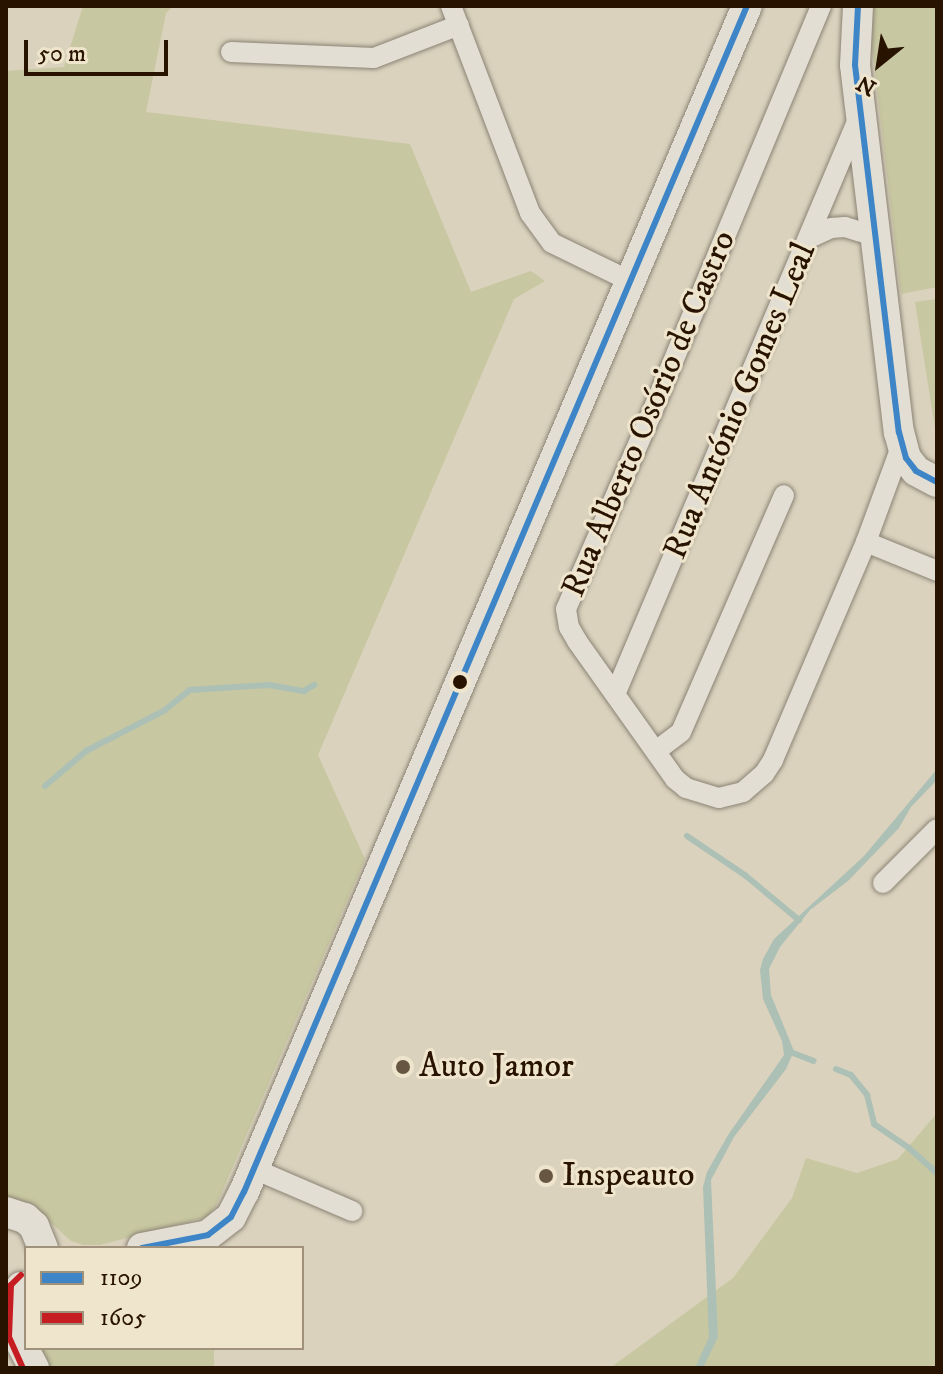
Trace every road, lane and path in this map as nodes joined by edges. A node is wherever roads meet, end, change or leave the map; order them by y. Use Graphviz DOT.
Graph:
graph roads {
  1 [pos="747,6"];
  2 [pos="821,6"];
  3 [pos="858,6"];
  4 [pos="455,16"];
  5 [pos="231,52"];
  6 [pos="862,109"];
  7 [pos="878,237"];
  8 [pos="809,238"];
  9 [pos="630,281"];
  10 [pos="902,444"];
  11 [pos="937,482"];
  12 [pos="784,495"];
  13 [pos="866,542"];
  14 [pos="937,571"];
  15 [pos="616,692"];
  16 [pos="656,751"];
  17 [pos="937,829"];
  18 [pos="883,883"];
  19 [pos="254,1169"];
  20 [pos="352,1211"];
  21 [pos="6,1212"];
  22 [pos="48,1244"];
  23 [pos="152,1246"];
  24 [pos="18,1287"];
  25 [pos="13,1326"];
  26 [pos="24,1348"];
  27 [pos="25,1350"];
  28 [pos="34,1368"];
  1 -- 9 [label="street"];
  2 -- 15 [label="street, Rua Alberto Osório de Castro"];
  3 -- 6 [label="street"];
  4 -- 5 [label="street"];
  4 -- 9 [label="street"];
  6 -- 7 [label="street"];
  6 -- 8 [label="street, Rua António Gomes Leal"];
  7 -- 8 [label="street"];
  7 -- 10 [label="street"];
  8 -- 15 [label="street, Rua António Gomes Leal"];
  9 -- 19 [label="street"];
  10 -- 11 [label="street"];
  10 -- 13 [label="street, Rua Alberto Osório de Castro"];
  12 -- 16 [label="street"];
  13 -- 14 [label="street"];
  13 -- 16 [label="street, Rua Alberto Osório de Castro"];
  15 -- 16 [label="street, Rua Alberto Osório de Castro"];
  17 -- 18 [label="street"];
  19 -- 20 [label="street"];
  19 -- 23 [label="street"];
  21 -- 22 [label="street"];
  24 -- 25 [label="street"];
  25 -- 26 [label="street"];
  27 -- 28 [label="street"];
}
